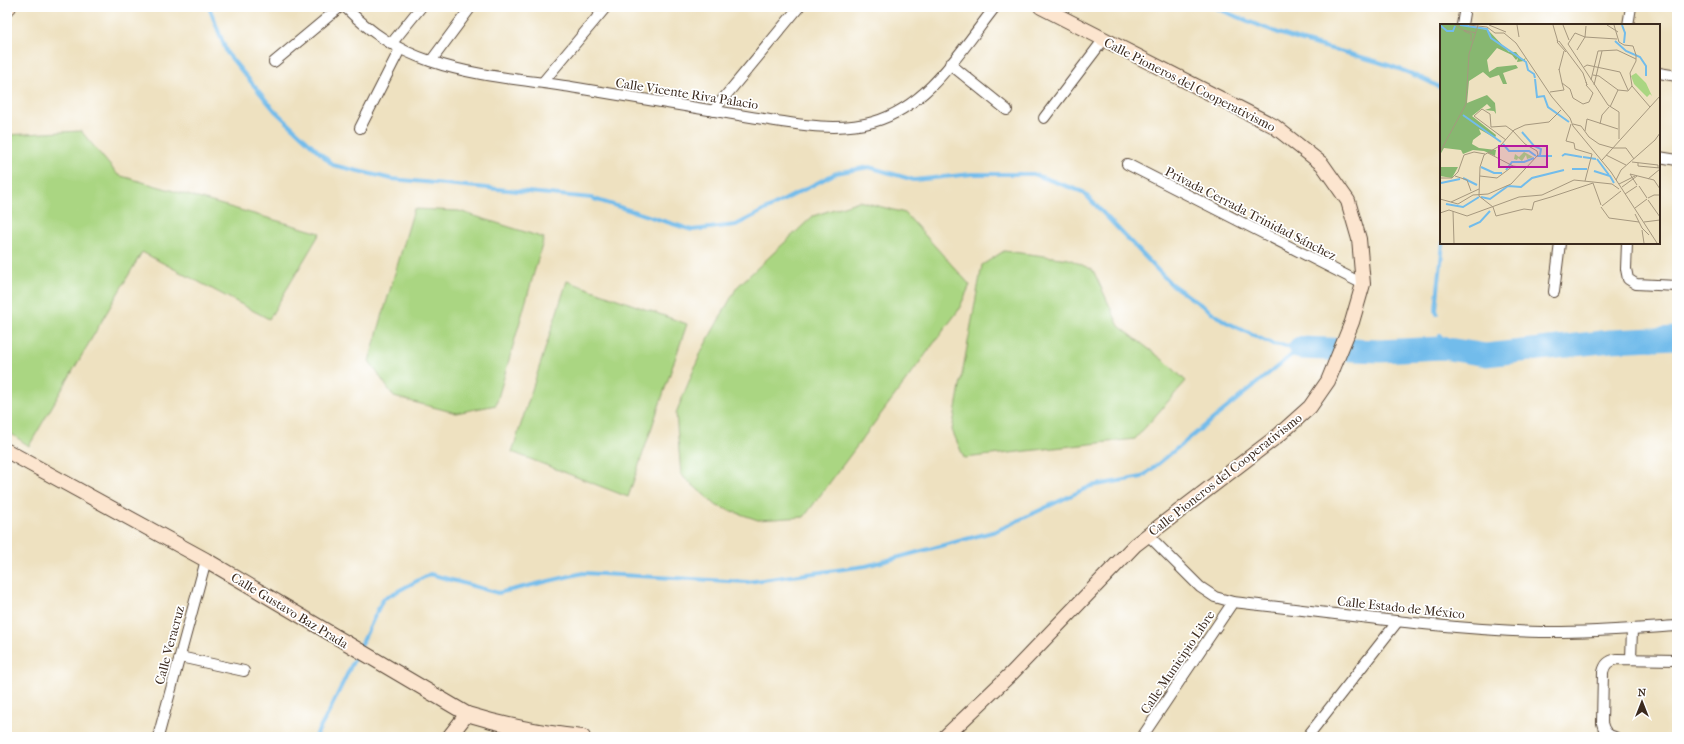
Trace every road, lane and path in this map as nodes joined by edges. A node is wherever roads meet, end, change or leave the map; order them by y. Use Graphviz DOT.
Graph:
graph roads {
  1 [pos="340,7"];
  2 [pos="346,7"];
  3 [pos="421,7"];
  4 [pos="471,7"];
  5 [pos="606,7"];
  6 [pos="799,7"];
  7 [pos="995,7"];
  8 [pos="1040,7"];
  9 [pos="1465,7"];
  10 [pos="1631,7"];
  11 [pos="1462,24"];
  12 [pos="1628,24"];
  13 [pos="1104,39"];
  14 [pos="395,47"];
  15 [pos="431,61"];
  16 [pos="274,62"];
  17 [pos="950,64"];
  18 [pos="1660,73"];
  19 [pos="1677,76"];
  20 [pos="542,82"];
  21 [pos="1007,110"];
  22 [pos="713,111"];
  23 [pos="1044,118"];
  24 [pos="360,128"];
  25 [pos="1660,157"];
  26 [pos="1677,160"];
  27 [pos="1127,164"];
  28 [pos="1560,244"];
  29 [pos="1627,244"];
  30 [pos="1363,284"];
  31 [pos="1677,286"];
  32 [pos="1554,292"];
  33 [pos="7,451"];
  34 [pos="1148,535"];
  35 [pos="206,560"];
  36 [pos="1233,602"];
  37 [pos="1398,620"];
  38 [pos="1677,626"];
  39 [pos="1632,629"];
  40 [pos="180,657"];
  41 [pos="1631,659"];
  42 [pos="1677,660"];
  43 [pos="244,671"];
  44 [pos="467,714"];
  45 [pos="158,737"];
  46 [pos="449,737"];
  47 [pos="583,737"];
  48 [pos="945,737"];
  49 [pos="1142,737"];
  50 [pos="1307,737"];
  51 [pos="1615,737"];
  1 -- 16 [label="street"];
  2 -- 14 [label="street, Calle Vicente Riva Palacio"];
  3 -- 14 [label="street"];
  4 -- 15 [label="street"];
  5 -- 20 [label="street"];
  6 -- 22 [label="street"];
  7 -- 17 [label="street, Calle Vicente Riva Palacio"];
  8 -- 13 [label="street, Calle Pioneros del Cooperativismo"];
  9 -- 11 [label="street"];
  10 -- 12 [label="street"];
  13 -- 23 [label="street"];
  13 -- 30 [label="street, Calle Pioneros del Cooperativismo"];
  14 -- 15 [label="street, Calle Vicente Riva Palacio"];
  14 -- 24 [label="street"];
  15 -- 20 [label="street, Calle Vicente Riva Palacio"];
  17 -- 21 [label="street"];
  17 -- 22 [label="street, Calle Vicente Riva Palacio"];
  18 -- 19 [label="street"];
  20 -- 22 [label="street, Calle Vicente Riva Palacio"];
  25 -- 26 [label="street"];
  27 -- 30 [label="street, Privada Cerrada Trinidad Sánchez"];
  28 -- 32 [label="street"];
  29 -- 31 [label="street"];
  30 -- 34 [label="street, Calle Pioneros del Cooperativismo"];
  33 -- 35 [label="street, Calle Gustavo Baz Prada"];
  34 -- 36 [label="street, Calle Estado de México"];
  34 -- 48 [label="street, Calle Pioneros del Cooperativismo"];
  35 -- 40 [label="street, Calle Veracruz"];
  35 -- 44 [label="street, Calle Gustavo Baz Prada"];
  36 -- 37 [label="street, Calle Estado de México"];
  36 -- 49 [label="street, Calle Municipio Libre"];
  37 -- 39 [label="street, Calle Estado de México"];
  37 -- 50 [label="street"];
  38 -- 39 [label="street, Calle Estado de México"];
  39 -- 41 [label="street"];
  40 -- 43 [label="street"];
  40 -- 45 [label="street, Calle Veracruz"];
  41 -- 42 [label="street"];
  41 -- 51 [label="street"];
  44 -- 46 [label="street"];
  44 -- 47 [label="street, Calle Gustavo Baz Prada"];
}
